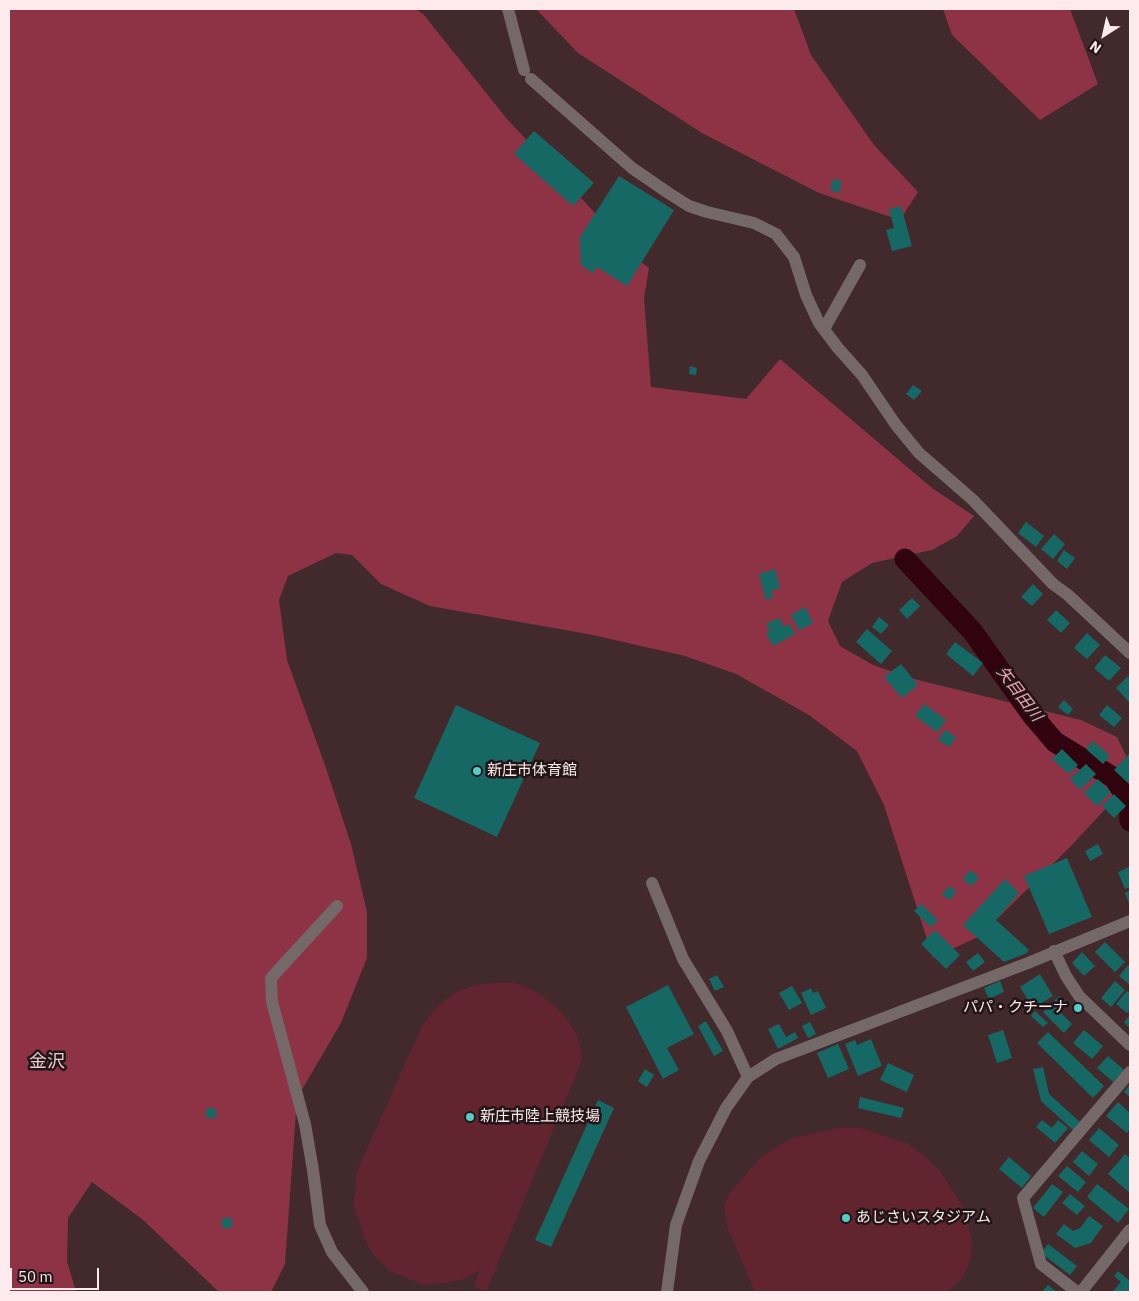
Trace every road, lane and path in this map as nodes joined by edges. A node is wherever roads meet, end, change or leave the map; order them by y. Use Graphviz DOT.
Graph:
graph roads {
  1 [pos="508,9"];
  2 [pos="860,264"];
  3 [pos="824,329"];
  4 [pos="1130,653"];
  5 [pos="652,883"];
  6 [pos="337,906"];
  7 [pos="1130,921"];
  8 [pos="1054,951"];
  9 [pos="1130,1045"];
  10 [pos="1130,1072"];
  11 [pos="748,1077"];
  12 [pos="1130,1230"];
  13 [pos="363,1292"];
  14 [pos="668,1292"];
  15 [pos="1079,1292"];
  1 -- 3 [label="street"];
  2 -- 3 [label="street"];
  3 -- 4 [label="street"];
  5 -- 11 [label="street"];
  6 -- 13 [label="street"];
  7 -- 8 [label="street"];
  8 -- 9 [label="street"];
  8 -- 11 [label="street"];
  10 -- 15 [label="street"];
  11 -- 14 [label="street"];
  12 -- 15 [label="street"];
}
